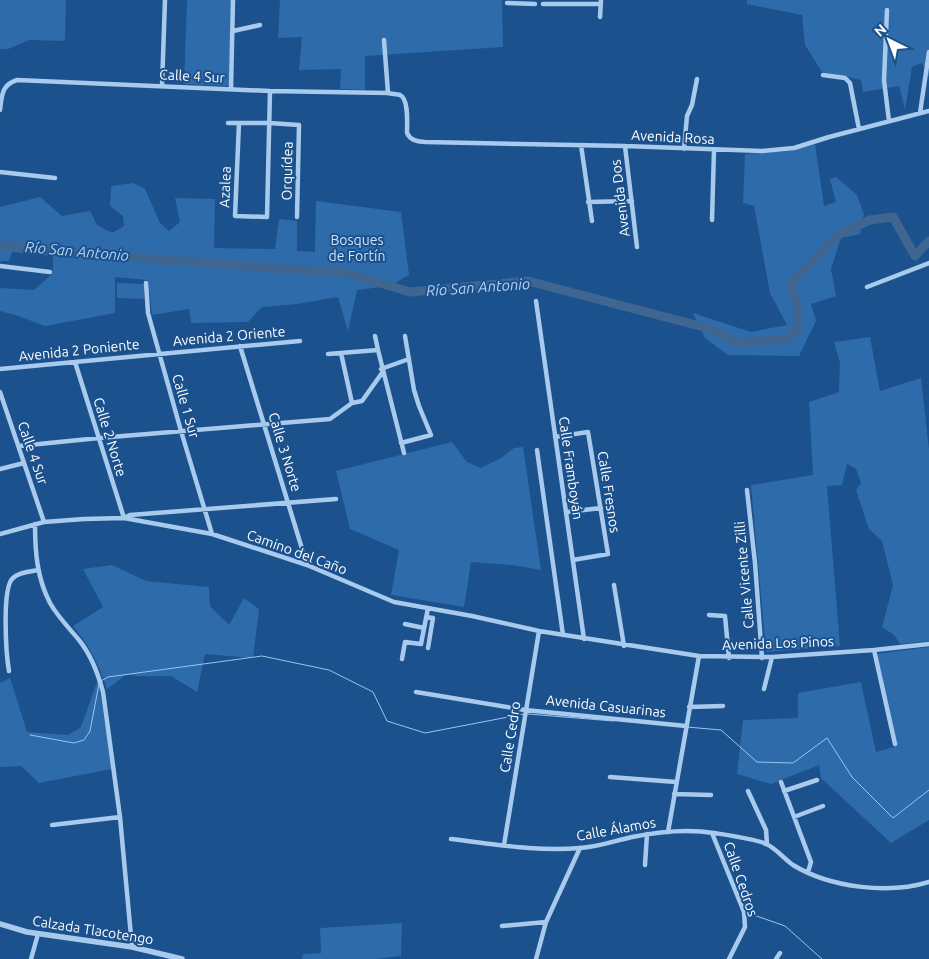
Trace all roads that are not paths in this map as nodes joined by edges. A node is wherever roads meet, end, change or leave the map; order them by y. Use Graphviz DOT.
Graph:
graph roads {
  1 [pos="166,0"];
  2 [pos="233,0"];
  3 [pos="524,2"];
  4 [pos="555,2"];
  5 [pos="601,2"];
  6 [pos="507,3"];
  7 [pos="535,4"];
  8 [pos="543,4"];
  9 [pos="886,10"];
  10 [pos="600,17"];
  11 [pos="260,25"];
  12 [pos="233,31"];
  13 [pos="384,40"];
  14 [pos="929,52"];
  15 [pos="823,75"];
  16 [pos="696,79"];
  17 [pos="162,86"];
  18 [pos="231,89"];
  19 [pos="270,91"];
  20 [pos="388,94"];
  21 [pos="0,110"];
  22 [pos="929,111"];
  23 [pos="920,113"];
  24 [pos="889,121"];
  25 [pos="269,122"];
  26 [pos="228,123"];
  27 [pos="239,123"];
  28 [pos="859,128"];
  29 [pos="411,139"];
  30 [pos="581,145"];
  31 [pos="625,146"];
  32 [pos="684,149"];
  33 [pos="714,150"];
  34 [pos="0,172"];
  35 [pos="55,178"];
  36 [pos="632,201"];
  37 [pos="588,202"];
  38 [pos="297,217"];
  39 [pos="712,220"];
  40 [pos="592,222"];
  41 [pos="637,247"];
  42 [pos="929,263"];
  43 [pos="0,266"];
  44 [pos="50,272"];
  45 [pos="146,284"];
  46 [pos="867,287"];
  47 [pos="536,301"];
  48 [pos="375,336"];
  49 [pos="405,336"];
  50 [pos="300,341"];
  51 [pos="240,346"];
  52 [pos="378,350"];
  53 [pos="341,353"];
  54 [pos="159,354"];
  55 [pos="328,354"];
  56 [pos="409,359"];
  57 [pos="75,362"];
  58 [pos="0,370"];
  59 [pos="382,371"];
  60 [pos="0,392"];
  61 [pos="352,403"];
  62 [pos="7,412"];
  63 [pos="0,414"];
  64 [pos="265,425"];
  65 [pos="181,431"];
  66 [pos="555,437"];
  67 [pos="99,438"];
  68 [pos="400,443"];
  69 [pos="19,446"];
  70 [pos="538,450"];
  71 [pos="404,453"];
  72 [pos="24,463"];
  73 [pos="0,470"];
  74 [pos="747,490"];
  75 [pos="336,500"];
  76 [pos="288,503"];
  77 [pos="601,508"];
  78 [pos="206,509"];
  79 [pos="567,512"];
  80 [pos="124,518"];
  81 [pos="44,522"];
  82 [pos="35,524"];
  83 [pos="0,534"];
  84 [pos="212,534"];
  85 [pos="573,560"];
  86 [pos="307,565"];
  87 [pos="38,570"];
  88 [pos="614,585"];
  89 [pos="428,608"];
  90 [pos="709,615"];
  91 [pos="426,617"];
  92 [pos="405,624"];
  93 [pos="424,628"];
  94 [pos="539,631"];
  95 [pos="563,635"];
  96 [pos="584,639"];
  97 [pos="929,644"];
  98 [pos="624,646"];
  99 [pos="428,648"];
  100 [pos="874,650"];
  101 [pos="699,656"];
  102 [pos="772,657"];
  103 [pos="729,658"];
  104 [pos="762,658"];
  105 [pos="402,659"];
  106 [pos="9,671"];
  107 [pos="764,689"];
  108 [pos="416,692"];
  109 [pos="723,706"];
  110 [pos="689,707"];
  111 [pos="525,710"];
  112 [pos="686,726"];
  113 [pos="895,744"];
  114 [pos="610,776"];
  115 [pos="817,780"];
  116 [pos="676,782"];
  117 [pos="781,782"];
  118 [pos="748,791"];
  119 [pos="784,791"];
  120 [pos="674,794"];
  121 [pos="711,795"];
  122 [pos="823,806"];
  123 [pos="794,816"];
  124 [pos="120,817"];
  125 [pos="52,825"];
  126 [pos="668,832"];
  127 [pos="712,833"];
  128 [pos="647,834"];
  129 [pos="452,839"];
  130 [pos="767,844"];
  131 [pos="504,845"];
  132 [pos="580,848"];
  133 [pos="645,865"];
  134 [pos="808,872"];
  135 [pos="929,882"];
  136 [pos="546,922"];
  137 [pos="0,924"];
  138 [pos="502,926"];
  139 [pos="38,934"];
  140 [pos="132,947"];
  141 [pos="780,953"];
  142 [pos="31,959"];
  143 [pos="182,959"];
  144 [pos="536,959"];
  145 [pos="729,959"];
  146 [pos="776,959"];
  1 -- 17 [label="street"];
  2 -- 12 [label="street"];
  3 -- 6 [label="street"];
  3 -- 7 [label="street"];
  4 -- 5 [label="street"];
  4 -- 8 [label="street"];
  5 -- 10 [label="street"];
  9 -- 24 [label="street"];
  11 -- 12 [label="street"];
  12 -- 18 [label="street"];
  13 -- 20 [label="street"];
  14 -- 23 [label="street"];
  15 -- 28 [label="street"];
  16 -- 32 [label="street"];
  17 -- 18 [label="street, Calle 4 Sur"];
  17 -- 21 [label="street, Calle 4 Sur"];
  18 -- 19 [label="street, Calle 4 Sur"];
  19 -- 20 [label="street, Calle 4 Sur"];
  19 -- 25 [label="street, Azalea"];
  20 -- 29 [label="street, Calle 4 Sur"];
  22 -- 23 [label="street, Avenida Rosa"];
  23 -- 24 [label="street, Avenida Rosa"];
  24 -- 28 [label="street, Avenida Rosa"];
  25 -- 27 [label="street"];
  25 -- 27 [label="street, Azalea"];
  25 -- 38 [label="street, Orquídea"];
  26 -- 27 [label="street"];
  28 -- 33 [label="street, Avenida Rosa"];
  29 -- 30 [label="street, Avenida Rosa"];
  30 -- 31 [label="street, Avenida Rosa"];
  30 -- 37 [label="street"];
  31 -- 32 [label="street, Avenida Rosa"];
  31 -- 36 [label="street, Avenida Dos"];
  32 -- 33 [label="street, Avenida Rosa"];
  33 -- 39 [label="street"];
  34 -- 35 [label="street"];
  36 -- 37 [label="street"];
  36 -- 41 [label="street, Avenida Dos"];
  37 -- 40 [label="street"];
  42 -- 46 [label="street"];
  43 -- 44 [label="street"];
  45 -- 54 [label="street, Calle 1 Sur"];
  47 -- 66 [label="street, Calle Framboyán"];
  48 -- 52 [label="street"];
  49 -- 56 [label="street"];
  50 -- 51 [label="street, Avenida 2 Oriente"];
  51 -- 54 [label="street, Avenida 2 Oriente"];
  51 -- 64 [label="street, Calle 3 Norte"];
  52 -- 53 [label="street"];
  52 -- 59 [label="street"];
  53 -- 55 [label="street"];
  53 -- 61 [label="street"];
  54 -- 57 [label="street, Avenida 2 Poniente"];
  54 -- 65 [label="street, Calle 1 Sur"];
  56 -- 59 [label="street"];
  56 -- 68 [label="street"];
  57 -- 58 [label="street, Avenida 2 Poniente"];
  57 -- 67 [label="street, Calle 2 Norte"];
  59 -- 61 [label="street"];
  59 -- 68 [label="street"];
  60 -- 62 [label="street, Calle 4 Sur"];
  61 -- 64 [label="street"];
  62 -- 63 [label="street"];
  62 -- 69 [label="street, Calle 4 Sur"];
  64 -- 65 [label="street"];
  64 -- 76 [label="street, Calle 3 Norte"];
  65 -- 67 [label="street"];
  65 -- 78 [label="street, Calle 1 Sur"];
  66 -- 77 [label="street, Calle Fresnos"];
  66 -- 79 [label="street, Calle Framboyán"];
  67 -- 69 [label="street"];
  67 -- 80 [label="street, Calle 2 Norte"];
  68 -- 71 [label="street"];
  69 -- 72 [label="street, Calle 4 Sur"];
  70 -- 95 [label="street"];
  72 -- 73 [label="street"];
  72 -- 81 [label="street, Calle 4 Sur"];
  74 -- 104 [label="street, Calle Vicente Zilli"];
  75 -- 76 [label="street"];
  76 -- 78 [label="street"];
  76 -- 86 [label="street, Calle 3 Norte"];
  77 -- 79 [label="street"];
  77 -- 85 [label="street, Calle Fresnos"];
  78 -- 80 [label="street"];
  78 -- 84 [label="street, Calle 1 Sur"];
  79 -- 85 [label="street, Calle Framboyán"];
  80 -- 81 [label="street, Camino del Caño"];
  80 -- 84 [label="street, Camino del Caño"];
  81 -- 82 [label="street, Camino del Caño"];
  82 -- 83 [label="street, Camino del Caño"];
  82 -- 87 [label="street"];
  84 -- 86 [label="street, Camino del Caño"];
  85 -- 96 [label="street, Calle Framboyán"];
  86 -- 89 [label="street, Camino del Caño"];
  87 -- 106 [label="street"];
  87 -- 124 [label="street"];
  88 -- 98 [label="street"];
  89 -- 91 [label="street"];
  89 -- 94 [label="street, Camino del Caño"];
  90 -- 103 [label="street"];
  91 -- 93 [label="street"];
  91 -- 99 [label="street"];
  92 -- 93 [label="street"];
  93 -- 105 [label="street"];
  94 -- 95 [label="street, Avenida Los Pinos"];
  94 -- 111 [label="street, Calle Cedro"];
  95 -- 96 [label="street, Avenida Los Pinos"];
  96 -- 98 [label="street, Avenida Los Pinos"];
  97 -- 100 [label="street, Avenida Los Pinos"];
  98 -- 101 [label="street, Avenida Los Pinos"];
  100 -- 102 [label="street, Avenida Los Pinos"];
  100 -- 113 [label="street"];
  101 -- 103 [label="street, Avenida Los Pinos"];
  101 -- 110 [label="street"];
  102 -- 104 [label="street, Avenida Los Pinos"];
  102 -- 107 [label="street"];
  103 -- 104 [label="street, Avenida Los Pinos"];
  108 -- 111 [label="street, Avenida Casuarinas"];
  109 -- 110 [label="street"];
  110 -- 112 [label="street"];
  111 -- 112 [label="street, Avenida Casuarinas"];
  111 -- 131 [label="street, Calle Cedro"];
  112 -- 116 [label="street"];
  114 -- 116 [label="street"];
  115 -- 119 [label="street"];
  116 -- 120 [label="street"];
  117 -- 119 [label="street"];
  118 -- 130 [label="street"];
  119 -- 123 [label="street"];
  120 -- 121 [label="street"];
  120 -- 126 [label="street"];
  122 -- 123 [label="street"];
  123 -- 134 [label="street"];
  124 -- 125 [label="street"];
  124 -- 140 [label="street"];
  126 -- 127 [label="street, Calle Álamos"];
  126 -- 128 [label="street, Calle Álamos"];
  127 -- 130 [label="street, Calle Álamos"];
  127 -- 145 [label="street, Calle Cedros"];
  128 -- 132 [label="street, Calle Álamos"];
  128 -- 133 [label="street"];
  129 -- 131 [label="street, Calle Álamos"];
  130 -- 134 [label="street, Calle Álamos"];
  131 -- 132 [label="street, Calle Álamos"];
  132 -- 136 [label="street"];
  134 -- 135 [label="street, Calle Álamos"];
  136 -- 138 [label="street"];
  136 -- 144 [label="street"];
  137 -- 139 [label="street, Calzada Tlacotengo"];
  139 -- 140 [label="street, Calzada Tlacotengo"];
  139 -- 142 [label="street"];
  140 -- 143 [label="street, Calzada Tlacotengo"];
  141 -- 146 [label="street"];
}
